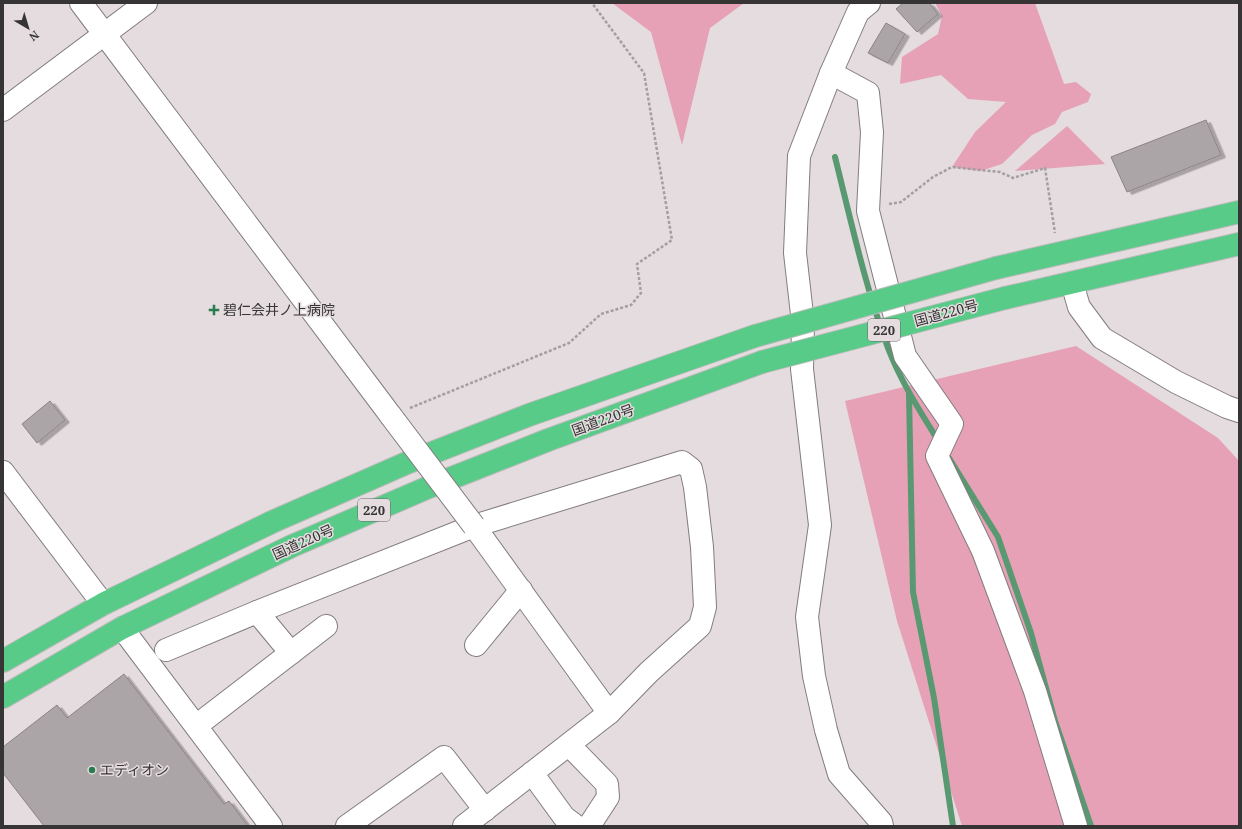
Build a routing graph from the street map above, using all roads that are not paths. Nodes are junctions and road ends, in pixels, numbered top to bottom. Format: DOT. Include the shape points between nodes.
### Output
graph roads {
  1 [pos="80,3"];
  2 [pos="146,3"];
  3 [pos="870,3"];
  4 [pos="105,33"];
  5 [pos="831,73"];
  6 [pos="3,110"];
  7 [pos="1239,212"];
  8 [pos="1239,244"];
  9 [pos="1072,283"];
  10 [pos="1239,411"];
  11 [pos="3,472"];
  12 [pos="474,526"];
  13 [pos="520,590"];
  14 [pos="103,604"];
  15 [pos="257,612"];
  16 [pos="326,626"];
  17 [pos="122,628"];
  18 [pos="476,645"];
  19 [pos="166,650"];
  20 [pos="291,654"];
  21 [pos="3,661"];
  22 [pos="3,696"];
  23 [pos="609,713"];
  24 [pos="196,726"];
  25 [pos="569,744"];
  26 [pos="532,773"];
  27 [pos="485,810"];
  28 [pos="271,826"];
  29 [pos="347,826"];
  30 [pos="464,826"];
  31 [pos="576,826"];
  32 [pos="589,826"];
  33 [pos="882,826"];
  34 [pos="1076,826"];
  1 -- 4 [label="street"];
  2 -- 4 [label="street"];
  3 -- 5 [label="street" via="858,12"];
  4 -- 6 [label="street"];
  4 -- 12 [label="street, bridge"];
  5 -- 33 [label="street" via="799,156 795,253 803,323 802,369 820,525 807,617 814,676 839,774"];
  5 -- 34 [label="street" via="868,93 872,132 868,211 905,356 952,424 937,456 983,551 1035,691"];
  7 -- 14 [label="highway, 国道220号 / 220, bridge" via="996,268 755,336 528,415 409,462 272,522"];
  8 -- 9 [label="highway, 国道220号 / 220"];
  9 -- 10 [label="street" via="1079,307 1102,338 1176,382"];
  9 -- 17 [label="highway, 国道220号 / 220, bridge" via="762,362 548,440 429,487 292,546"];
  11 -- 14 [label="street"];
  12 -- 13 [label="street"];
  12 -- 15 [label="street"];
  12 -- 23 [label="street" via="671,464 682,462 691,469 702,547 705,607 700,626"];
  13 -- 18 [label="street"];
  13 -- 23 [label="street"];
  14 -- 21 [label="highway, 国道220号 / 220"];
  15 -- 19 [label="street"];
  15 -- 20 [label="street"];
  16 -- 20 [label="street"];
  17 -- 22 [label="highway, 国道220号 / 220"];
  17 -- 24 [label="street"];
  20 -- 24 [label="street"];
  23 -- 25 [label="street"];
  24 -- 28 [label="street"];
  25 -- 26 [label="street"];
  25 -- 32 [label="street" via="607,784 608,797"];
  26 -- 27 [label="street"];
  26 -- 31 [label="street" via="564,817"];
  27 -- 29 [label="street" via="444,757"];
  27 -- 30 [label="street"];
}
